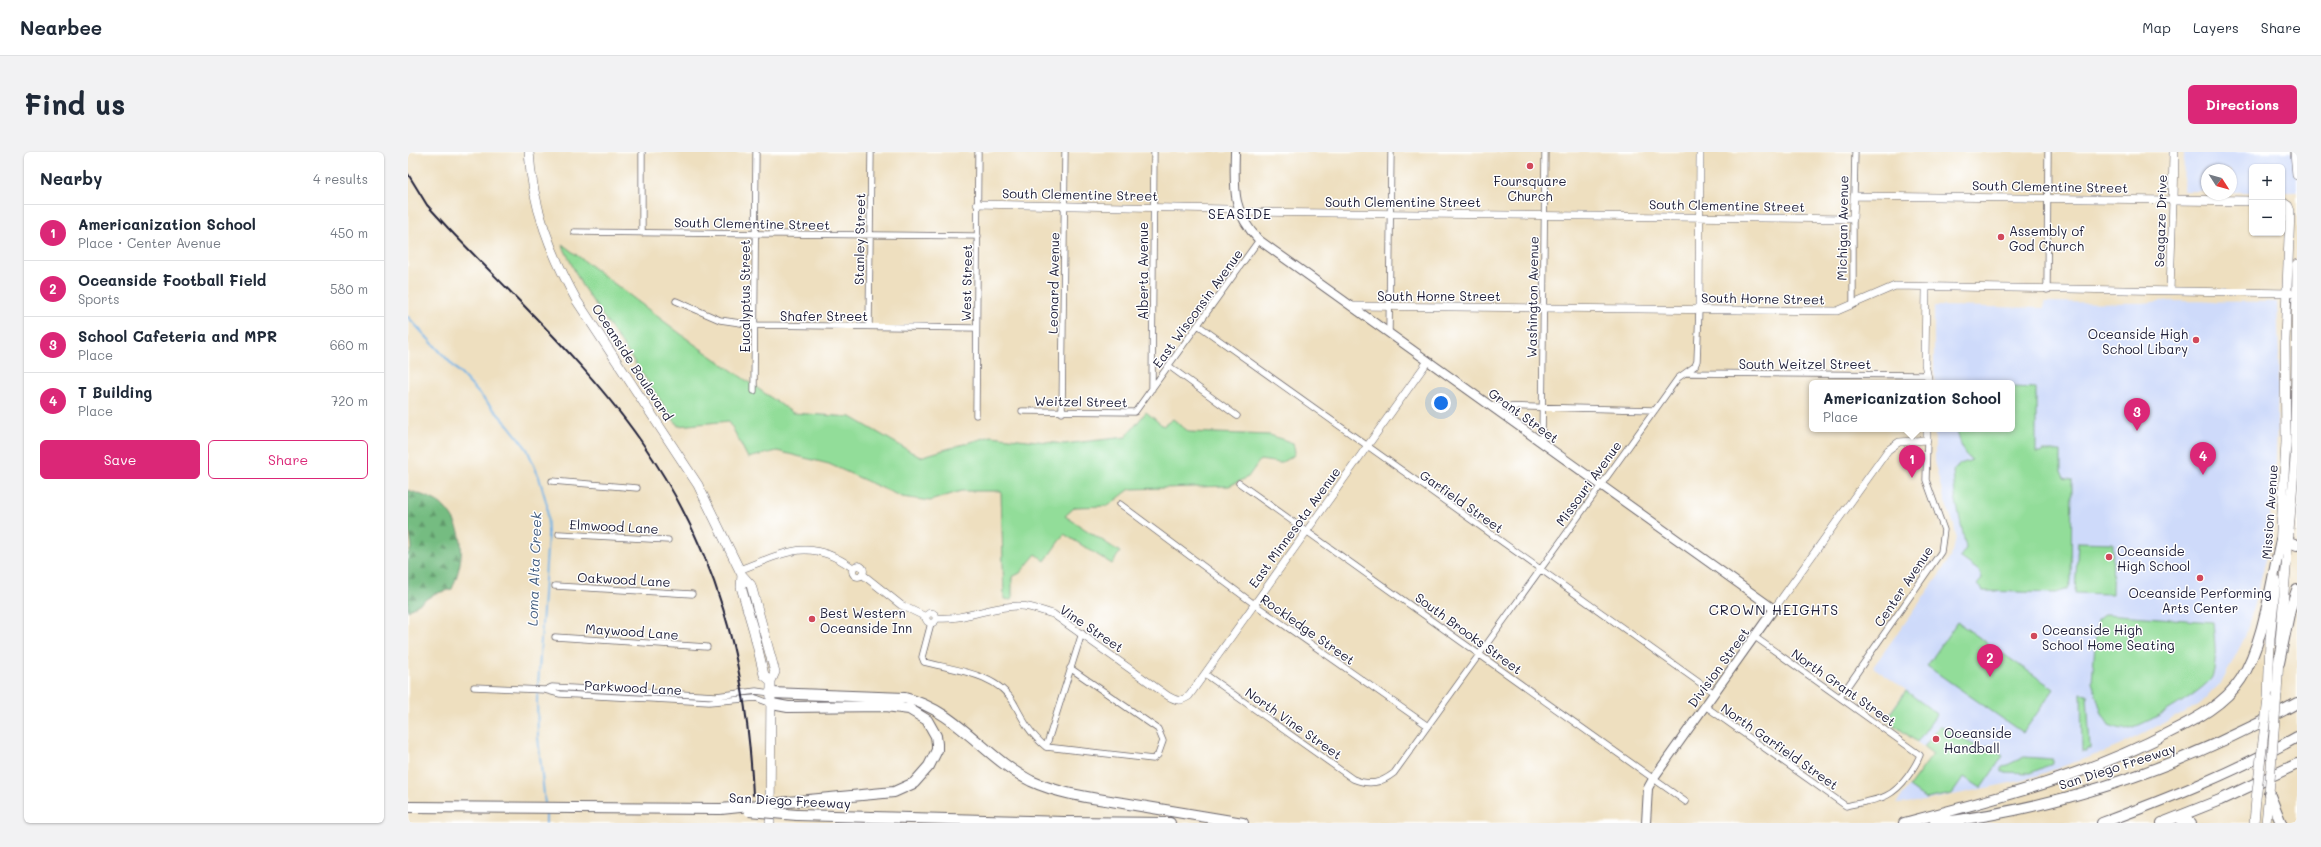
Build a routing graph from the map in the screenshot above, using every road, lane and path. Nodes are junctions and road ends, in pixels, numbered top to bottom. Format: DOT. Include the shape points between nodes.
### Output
graph roads {
  1 [pos="529,152"];
  2 [pos="642,152"];
  3 [pos="756,152"];
  4 [pos="871,152"];
  5 [pos="978,152"];
  6 [pos="1065,152"];
  7 [pos="1154,152"];
  8 [pos="1235,152"];
  9 [pos="1391,152"];
  10 [pos="1545,152"];
  11 [pos="1700,152"];
  12 [pos="1855,152"];
  13 [pos="2048,152"];
  14 [pos="2174,152"];
  15 [pos="2295,152"];
  16 [pos="2297,175"];
  17 [pos="2174,180"];
  18 [pos="1854,196"];
  19 [pos="2048,199"];
  20 [pos="2173,200"];
  21 [pos="2183,200"];
  22 [pos="2249,201"];
  23 [pos="977,204"];
  24 [pos="1064,205"];
  25 [pos="2285,205"];
  26 [pos="1153,208"];
  27 [pos="1238,212"];
  28 [pos="1390,213"];
  29 [pos="1544,214"];
  30 [pos="1700,216"];
  31 [pos="1853,219"];
  32 [pos="574,232"];
  33 [pos="642,233"];
  34 [pos="755,235"];
  35 [pos="870,236"];
  36 [pos="978,236"];
  37 [pos="1259,240"];
  38 [pos="2297,264"];
  39 [pos="1926,288"];
  40 [pos="2047,290"];
  41 [pos="2170,291"];
  42 [pos="2286,293"];
  43 [pos="2296,293"];
  44 [pos="676,301"];
  45 [pos="1853,305"];
  46 [pos="1352,306"];
  47 [pos="1389,307"];
  48 [pos="1544,308"];
  49 [pos="1699,309"];
  50 [pos="754,325"];
  51 [pos="1198,325"];
  52 [pos="870,326"];
  53 [pos="976,328"];
  54 [pos="1389,333"];
  55 [pos="1428,361"];
  56 [pos="1169,366"];
  57 [pos="1684,373"];
  58 [pos="1926,375"];
  59 [pos="2286,379"];
  60 [pos="1928,380"];
  61 [pos="1152,389"];
  62 [pos="754,391"];
  63 [pos="1492,406"];
  64 [pos="1542,408"];
  65 [pos="1655,410"];
  66 [pos="1022,411"];
  67 [pos="1062,413"];
  68 [pos="976,415"];
  69 [pos="1237,416"];
  70 [pos="2296,418"];
  71 [pos="1928,432"];
  72 [pos="1927,440"];
  73 [pos="1542,443"];
  74 [pos="1366,446"];
  75 [pos="552,481"];
  76 [pos="1239,483"];
  77 [pos="1601,485"];
  78 [pos="637,488"];
  79 [pos="1120,504"];
  80 [pos="1307,530"];
  81 [pos="559,534"];
  82 [pos="668,540"];
  83 [pos="2289,542"];
  84 [pos="1540,570"];
  85 [pos="740,573"];
  86 [pos="555,586"];
  87 [pos="2297,590"];
  88 [pos="692,594"];
  89 [pos="1254,604"];
  90 [pos="1774,609"];
  91 [pos="931,619"];
  92 [pos="1082,633"];
  93 [pos="555,637"];
  94 [pos="1755,637"];
  95 [pos="707,647"];
  96 [pos="1480,654"];
  97 [pos="2279,663"];
  98 [pos="1070,668"];
  99 [pos="1204,674"];
  100 [pos="474,687"];
  101 [pos="545,690"];
  102 [pos="771,693"];
  103 [pos="1714,693"];
  104 [pos="1840,697"];
  105 [pos="2297,699"];
  106 [pos="1176,701"];
  107 [pos="2297,703"];
  108 [pos="772,704"];
  109 [pos="1705,706"];
  110 [pos="2278,714"];
  111 [pos="1428,726"];
  112 [pos="2297,737"];
  113 [pos="1046,747"];
  114 [pos="2297,764"];
  115 [pos="1653,778"];
  116 [pos="1373,784"];
  117 [pos="1898,790"];
  118 [pos="2269,792"];
  119 [pos="1686,802"];
  120 [pos="408,807"];
  121 [pos="722,809"];
  122 [pos="770,823"];
  123 [pos="1170,823"];
  124 [pos="1243,823"];
  125 [pos="1646,823"];
  126 [pos="1904,823"];
  127 [pos="1935,823"];
  128 [pos="2102,823"];
  129 [pos="2162,823"];
  130 [pos="2182,823"];
  131 [pos="2191,823"];
  132 [pos="2254,823"];
  133 [pos="2266,823"];
  134 [pos="2281,823"];
  1 -- 85 [label="main road, Oceanside Boulevard" via="538,212 560,271 698,485"];
  2 -- 33 [label="street"];
  3 -- 34 [label="street, Eucalyptus Street"];
  4 -- 35 [label="street, Stanley Street"];
  5 -- 23 [label="street, West Street"];
  6 -- 24 [label="street, Leonard Avenue"];
  7 -- 26 [label="street, Alberta Avenue"];
  8 -- 27 [label="main road, Grant Street" via="1234,194"];
  9 -- 28 [label="street"];
  10 -- 29 [label="street, Washington Avenue"];
  11 -- 30 [label="street, Missouri Avenue"];
  12 -- 18 [label="street, Michigan Avenue"];
  13 -- 19 [label="street"];
  14 -- 17 [label="main road, Seagaze Drive"];
  15 -- 16 [label="main road"];
  17 -- 20 [label="main road, Seagaze Drive"];
  17 -- 21 [label="main road" via="2176,190"];
  18 -- 19 [label="street, South Clementine Street"];
  18 -- 31 [label="street, Michigan Avenue"];
  19 -- 20 [label="street, South Clementine Street"];
  19 -- 40 [label="street"];
  20 -- 21 [label="main road"];
  20 -- 41 [label="street, Seagaze Drive"];
  21 -- 22 [label="main road"];
  23 -- 24 [label="street, South Clementine Street"];
  23 -- 36 [label="street, West Street"];
  24 -- 26 [label="street, South Clementine Street"];
  24 -- 67 [label="street, Leonard Avenue"];
  25 -- 42 [label="main road, Mission Avenue" via="2290,211"];
  26 -- 27 [label="street, South Clementine Street" via="1228,209"];
  26 -- 61 [label="street, Alberta Avenue"];
  27 -- 28 [label="street, South Clementine Street"];
  27 -- 37 [label="main road, Grant Street" via="1248,229"];
  28 -- 29 [label="street, South Clementine Street"];
  28 -- 47 [label="street"];
  29 -- 30 [label="street, South Clementine Street"];
  29 -- 48 [label="street, Washington Avenue"];
  30 -- 31 [label="street, South Clementine Street"];
  30 -- 49 [label="street, Missouri Avenue"];
  31 -- 45 [label="street, Michigan Avenue"];
  32 -- 33 [label="street, South Clementine Street"];
  33 -- 34 [label="street, South Clementine Street"];
  34 -- 35 [label="street, South Clementine Street"];
  34 -- 50 [label="street, Eucalyptus Street"];
  35 -- 36 [label="street, South Clementine Street"];
  35 -- 52 [label="street, Stanley Street"];
  36 -- 53 [label="street, West Street"];
  37 -- 46 [label="main road, Grant Street"];
  37 -- 51 [label="street, East Wisconsin Avenue"];
  38 -- 43 [label="main road, Mission Avenue"];
  39 -- 40 [label="street, South Horne Street"];
  39 -- 45 [label="street, South Horne Street" via="1895,286"];
  39 -- 58 [label="street"];
  40 -- 41 [label="street, South Horne Street"];
  41 -- 42 [label="street, South Horne Street"];
  42 -- 43 [label="street, South Horne Street"];
  42 -- 59 [label="main road, Mission Avenue"];
  43 -- 70 [label="main road, Mission Avenue"];
  44 -- 50 [label="street, Shafer Street" via="720,320"];
  45 -- 49 [label="street, South Horne Street" via="1837,311"];
  46 -- 47 [label="street, South Horne Street"];
  46 -- 54 [label="main road, Grant Street"];
  47 -- 48 [label="street, South Horne Street"];
  47 -- 54 [label="street"];
  48 -- 49 [label="street, South Horne Street"];
  48 -- 64 [label="street, Washington Avenue"];
  49 -- 57 [label="street, Missouri Avenue" via="1697,361"];
  50 -- 52 [label="street, Shafer Street"];
  50 -- 62 [label="street, Eucalyptus Street"];
  51 -- 56 [label="street, East Wisconsin Avenue"];
  51 -- 74 [label="street, Garfield Street"];
  52 -- 53 [label="street, Shafer Street"];
  53 -- 68 [label="street, West Street"];
  54 -- 55 [label="main road, Grant Street"];
  55 -- 63 [label="main road, Grant Street"];
  55 -- 74 [label="street, East Minnesota Avenue"];
  56 -- 61 [label="street, East Wisconsin Avenue"];
  56 -- 69 [label="street"];
  57 -- 58 [label="street, South Weitzel Street"];
  57 -- 65 [label="street, Missouri Avenue"];
  58 -- 60 [label="street"];
  59 -- 70 [label="main road" via="2290,390 2291,416"];
  59 -- 83 [label="main road, Mission Avenue"];
  61 -- 67 [label="street, Weitzel Street" via="1135,412"];
  63 -- 64 [label="street"];
  63 -- 73 [label="main road, Grant Street"];
  64 -- 65 [label="street"];
  64 -- 73 [label="street, Washington Avenue"];
  65 -- 77 [label="street, Missouri Avenue"];
  66 -- 67 [label="street, Weitzel Street"];
  70 -- 83 [label="main road, Mission Avenue"];
  71 -- 72 [label="street, Center Avenue"];
  72 -- 90 [label="street, Division Street" via="1899,442 1888,450"];
  72 -- 104 [label="street, Center Avenue" via="1926,480 1944,530 1941,552"];
  73 -- 77 [label="main road, Grant Street"];
  74 -- 80 [label="street, East Minnesota Avenue"];
  74 -- 84 [label="street, Garfield Street"];
  75 -- 78 [label="street"];
  76 -- 80 [label="street, South Brooks Street"];
  77 -- 84 [label="street, Missouri Avenue"];
  77 -- 90 [label="main road, Grant Street"];
  79 -- 89 [label="street, Rockledge Street"];
  80 -- 89 [label="street, East Minnesota Avenue"];
  80 -- 96 [label="street, South Brooks Street"];
  81 -- 82 [label="street, Elmwood Lane"];
  83 -- 97 [label="main road, Mission Avenue"];
  83 -- 126 [label="highway" via="2250,664 2240,680 2217,705 2159,738 2088,769 2017,793"];
  83 -- 132 [label="main road, Mission Avenue, bridge" via="2270,639 2268,699"];
  84 -- 96 [label="street, Missouri Avenue"];
  84 -- 103 [label="street, Garfield Street"];
  85 -- 91 [label="street, Vine Street" via="791,551 810,549 827,552 853,568 855,576 862,574 901,605"];
  85 -- 102 [label="main road, Oceanside Boulevard" via="741,587 764,675 771,681"];
  86 -- 88 [label="street, Oakwood Lane"];
  87 -- 97 [label="highway" via="2290,609"];
  89 -- 99 [label="street, East Minnesota Avenue"];
  89 -- 111 [label="street, Rockledge Street"];
  90 -- 94 [label="main road, Division Street"];
  91 -- 92 [label="street, Vine Street" via="957,619 1019,606 1053,614"];
  91 -- 113 [label="street" via="922,657 924,662 987,679 1010,698 1032,736"];
  92 -- 98 [label="street"];
  92 -- 106 [label="street, Vine Street"];
  93 -- 95 [label="street, Maywood Lane"];
  94 -- 103 [label="main road, Division Street"];
  94 -- 104 [label="street, North Grant Street"];
  96 -- 111 [label="street, Missouri Avenue"];
  96 -- 115 [label="street, South Brooks Street"];
  97 -- 118 [label="main road, Mission Avenue, bridge"];
  98 -- 113 [label="street"];
  98 -- 113 [label="street" via="1158,729 1163,741 1158,755 1153,759"];
  99 -- 106 [label="street, East Minnesota Avenue" via="1189,696"];
  99 -- 116 [label="street, North Vine Street" via="1353,779"];
  100 -- 101 [label="street, Parkwood Lane"];
  101 -- 102 [label="street, Parkwood Lane" via="552,687 716,696 756,691"];
  101 -- 108 [label="street, Parkwood Lane" via="560,694 721,702 756,698"];
  102 -- 108 [label="main road, Oceanside Boulevard"];
  102 -- 124 [label="highway" via="905,698 920,702 938,711 1013,770 1032,781 1089,797"];
  103 -- 109 [label="main road, Division Street"];
  104 -- 117 [label="street, North Grant Street" via="1920,755"];
  105 -- 110 [label="highway"];
  107 -- 110 [label="highway, San Diego Freeway"];
  108 -- 121 [label="highway, bridge" via="788,707 886,706 909,709 927,720 936,736 937,750 929,766 914,783 894,792"];
  108 -- 122 [label="main road, Oceanside Boulevard"];
  109 -- 115 [label="main road, Division Street"];
  109 -- 117 [label="street, North Garfield Street" via="1846,806 1883,798"];
  110 -- 127 [label="highway, San Diego Freeway" via="2174,762 2121,781 2061,799 1969,819"];
  111 -- 116 [label="street, Missouri Avenue" via="1394,773"];
  112 -- 128 [label="highway" via="2187,790"];
  114 -- 129 [label="highway" via="2225,798"];
  115 -- 119 [label="street, South Brooks Street"];
  115 -- 125 [label="main road, Division Street" via="1648,788"];
  118 -- 133 [label="main road, Mission Avenue"];
  118 -- 134 [label="highway"];
  120 -- 121 [label="highway, San Diego Freeway"];
  121 -- 123 [label="highway, San Diego Freeway, bridge" via="797,814"];
  130 -- 131 [label="highway"];
}
